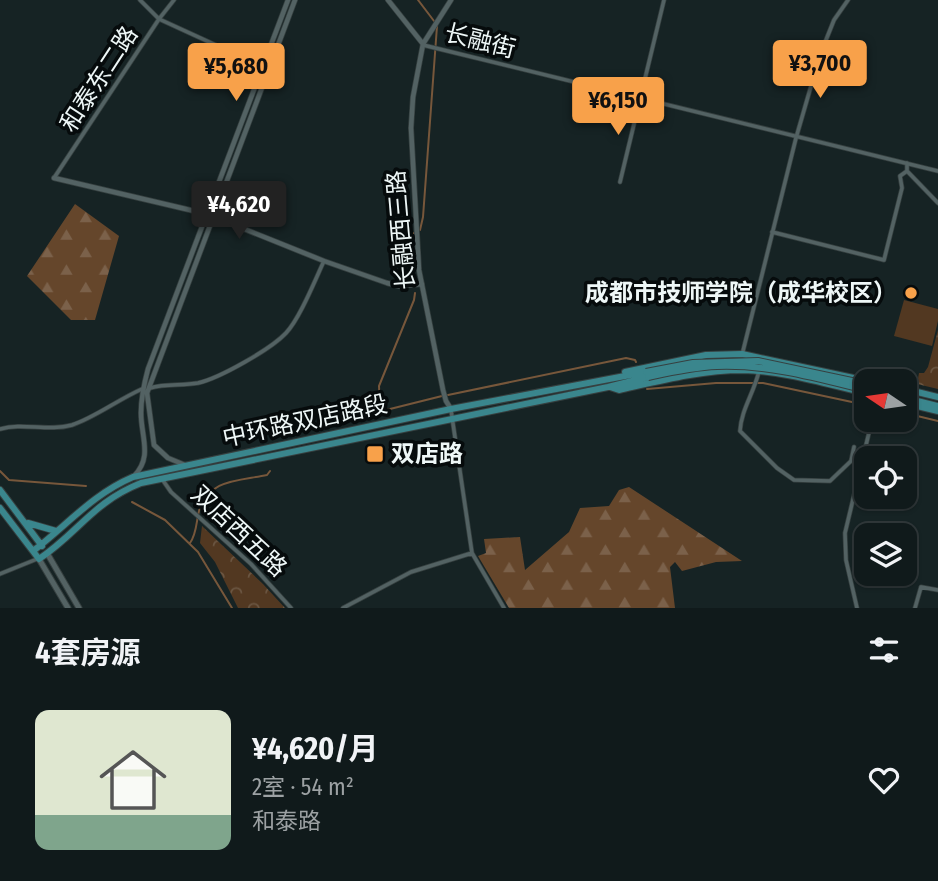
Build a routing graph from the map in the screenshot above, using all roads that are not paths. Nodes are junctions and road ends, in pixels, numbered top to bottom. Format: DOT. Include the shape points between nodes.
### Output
graph roads {
  1 [pos="140,0"];
  2 [pos="174,0"];
  3 [pos="288,0"];
  4 [pos="295,0"];
  5 [pos="388,0"];
  6 [pos="451,0"];
  7 [pos="664,0"];
  8 [pos="848,0"];
  9 [pos="159,19"];
  10 [pos="423,44"];
  11 [pos="265,68"];
  12 [pos="639,98"];
  13 [pos="796,138"];
  14 [pos="907,163"];
  15 [pos="907,171"];
  16 [pos="938,171"];
  17 [pos="54,178"];
  18 [pos="620,182"];
  19 [pos="938,203"];
  20 [pos="207,214"];
  21 [pos="214,216"];
  22 [pos="772,232"];
  23 [pos="324,261"];
  24 [pos="422,284"];
  25 [pos="742,354"];
  26 [pos="742,370"];
  27 [pos="759,371"];
  28 [pos="647,374"];
  29 [pos="607,378"];
  30 [pos="854,378"];
  31 [pos="854,381"];
  32 [pos="608,387"];
  33 [pos="854,388"];
  34 [pos="145,389"];
  35 [pos="854,389"];
  36 [pos="917,394"];
  37 [pos="938,399"];
  38 [pos="917,403"];
  39 [pos="938,408"];
  40 [pos="451,410"];
  41 [pos="454,418"];
  42 [pos="0,429"];
  43 [pos="869,432"];
  44 [pos="854,447"];
  45 [pos="190,466"];
  46 [pos="133,477"];
  47 [pos="162,479"];
  48 [pos="0,490"];
  49 [pos="0,508"];
  50 [pos="26,522"];
  51 [pos="56,531"];
  52 [pos="41,544"];
  53 [pos="33,551"];
  54 [pos="47,553"];
  55 [pos="472,553"];
  56 [pos="39,559"];
  57 [pos="0,574"];
  58 [pos="938,590"];
  59 [pos="68,608"];
  60 [pos="79,608"];
  61 [pos="291,608"];
  62 [pos="343,608"];
  63 [pos="504,608"];
  64 [pos="857,608"];
  65 [pos="915,608"];
  1 -- 9 [label="street"];
  2 -- 9 [label="street, 和泰东二路"];
  3 -- 11 [label="street"];
  4 -- 11 [label="street"];
  5 -- 10 [label="street"];
  6 -- 10 [label="street, 长融西三路"];
  7 -- 12 [label="street"];
  8 -- 13 [label="street" via="820,55"];
  9 -- 11 [label="street"];
  9 -- 17 [label="street, 和泰东二路"];
  10 -- 12 [label="street, 长融街"];
  10 -- 24 [label="street, 长融西三路" via="411,128"];
  11 -- 20 [label="street"];
  11 -- 21 [label="street"];
  12 -- 13 [label="street, 长融街"];
  12 -- 18 [label="street"];
  13 -- 14 [label="street, 长融街"];
  13 -- 22 [label="street"];
  14 -- 15 [label="street"];
  14 -- 16 [label="street, 长融街"];
  15 -- 19 [label="street"];
  15 -- 22 [label="street" via="900,176 902,188 884,260"];
  17 -- 20 [label="street"];
  20 -- 21 [label="street"];
  20 -- 34 [label="street"];
  21 -- 23 [label="street"];
  21 -- 34 [label="street"];
  22 -- 25 [label="street"];
  23 -- 24 [label="street" via="399,286"];
  23 -- 34 [label="street" via="288,331 268,347 197,383"];
  24 -- 40 [label="street, 长融西三路"];
  25 -- 26 [label="street"];
  25 -- 29 [label="main road" via="706,355"];
  25 -- 30 [label="main road"];
  26 -- 27 [label="main road"];
  26 -- 32 [label="main road" via="619,390"];
  27 -- 35 [label="main road"];
  27 -- 44 [label="street" via="740,418 740,431 778,468 794,480 830,481 851,461"];
  28 -- 29 [label="main road"];
  28 -- 31 [label="main road, bridge" via="692,363 758,361"];
  28 -- 32 [label="main road"];
  28 -- 33 [label="main road, bridge" via="753,367"];
  29 -- 40 [label="main road, 中环路双店路段"];
  32 -- 41 [label="main road, 中环路双店路段"];
  34 -- 42 [label="street" via="74,424"];
  34 -- 45 [label="street" via="154,445 178,464"];
  34 -- 46 [label="street" via="141,416 146,455"];
  36 -- 37 [label="main road"];
  38 -- 39 [label="main road"];
  40 -- 41 [label="street"];
  40 -- 45 [label="main road, 中环路双店路段"];
  41 -- 47 [label="main road, 中环路双店路段"];
  41 -- 55 [label="street"];
  43 -- 64 [label="street" via="845,533"];
  45 -- 46 [label="main road, 中环路双店路段"];
  46 -- 51 [label="main road, 中环路双店路段" via="90,501"];
  47 -- 54 [label="main road, 中环路双店路段" via="119,492"];
  47 -- 61 [label="street, 双店西五路"];
  48 -- 50 [label="main road"];
  49 -- 53 [label="main road"];
  50 -- 51 [label="main road"];
  50 -- 52 [label="main road"];
  51 -- 52 [label="main road, 中环路双店路段"];
  52 -- 53 [label="main road, 中环路双店路段"];
  52 -- 54 [label="main road"];
  53 -- 56 [label="main road"];
  54 -- 56 [label="main road, 中环路双店路段"];
  54 -- 60 [label="main road"];
  55 -- 62 [label="street" via="411,572"];
  55 -- 63 [label="street"];
  56 -- 57 [label="street"];
  56 -- 59 [label="main road"];
  58 -- 65 [label="street" via="921,587"];
}
